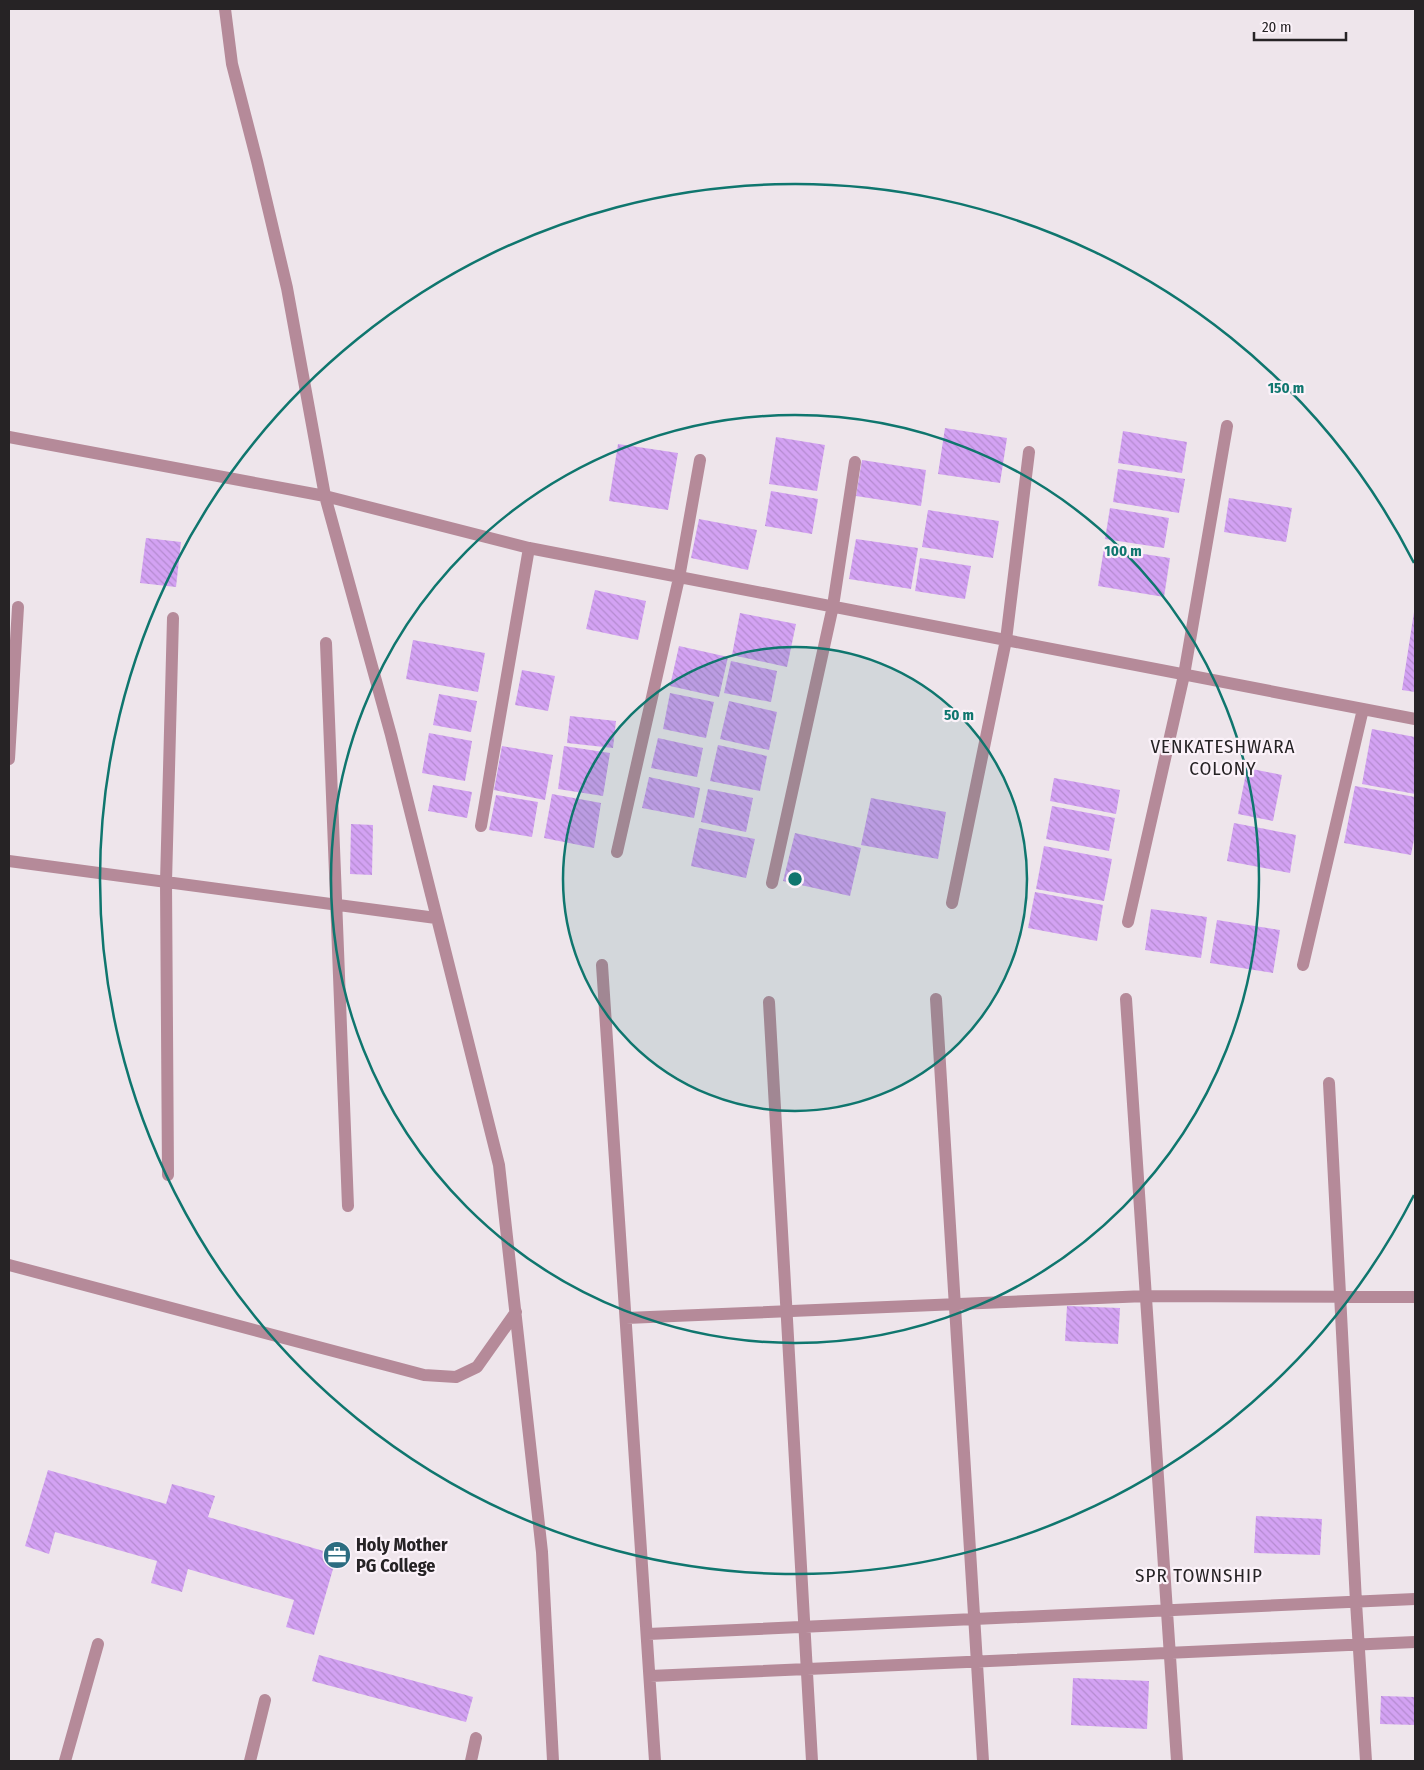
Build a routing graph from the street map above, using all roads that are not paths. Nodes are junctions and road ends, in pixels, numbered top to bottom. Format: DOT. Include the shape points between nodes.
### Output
graph roads {
  1 [pos="225,9"];
  2 [pos="1227,426"];
  3 [pos="9,438"];
  4 [pos="1029,452"];
  5 [pos="700,460"];
  6 [pos="855,462"];
  7 [pos="325,496"];
  8 [pos="529,548"];
  9 [pos="679,578"];
  10 [pos="833,606"];
  11 [pos="18,607"];
  12 [pos="173,618"];
  13 [pos="1006,640"];
  14 [pos="326,643"];
  15 [pos="1184,675"];
  16 [pos="1363,709"];
  17 [pos="1415,719"];
  18 [pos="9,759"];
  19 [pos="481,826"];
  20 [pos="617,852"];
  21 [pos="9,861"];
  22 [pos="166,882"];
  23 [pos="772,884"];
  24 [pos="952,903"];
  25 [pos="336,904"];
  26 [pos="436,918"];
  27 [pos="1128,922"];
  28 [pos="1303,964"];
  29 [pos="602,965"];
  30 [pos="936,999"];
  31 [pos="1126,999"];
  32 [pos="769,1002"];
  33 [pos="1330,1083"];
  34 [pos="168,1175"];
  35 [pos="348,1206"];
  36 [pos="9,1266"];
  37 [pos="1146,1296"];
  38 [pos="1340,1296"];
  39 [pos="1415,1297"];
  40 [pos="955,1304"];
  41 [pos="516,1312"];
  42 [pos="786,1312"];
  43 [pos="626,1318"];
  44 [pos="1415,1599"];
  45 [pos="1356,1602"];
  46 [pos="1167,1610"];
  47 [pos="975,1619"];
  48 [pos="804,1626"];
  49 [pos="648,1634"];
  50 [pos="1415,1642"];
  51 [pos="98,1644"];
  52 [pos="1358,1644"];
  53 [pos="1170,1653"];
  54 [pos="978,1661"];
  55 [pos="806,1669"];
  56 [pos="650,1676"];
  57 [pos="265,1700"];
  58 [pos="476,1738"];
  59 [pos="65,1761"];
  60 [pos="250,1761"];
  61 [pos="470,1761"];
  62 [pos="553,1761"];
  63 [pos="655,1761"];
  64 [pos="812,1761"];
  65 [pos="983,1761"];
  66 [pos="1177,1761"];
  67 [pos="1366,1761"];
  1 -- 7 [label="street" via="232,64 288,288"];
  2 -- 15 [label="street"];
  3 -- 7 [label="street"];
  4 -- 13 [label="street"];
  5 -- 9 [label="street"];
  6 -- 10 [label="street"];
  7 -- 8 [label="street"];
  7 -- 26 [label="street"];
  8 -- 9 [label="street"];
  8 -- 19 [label="street"];
  9 -- 10 [label="street"];
  9 -- 20 [label="street"];
  10 -- 13 [label="street"];
  10 -- 23 [label="street"];
  11 -- 18 [label="street"];
  12 -- 22 [label="street"];
  13 -- 15 [label="street"];
  13 -- 24 [label="street"];
  14 -- 25 [label="street"];
  15 -- 16 [label="street"];
  15 -- 27 [label="street"];
  16 -- 17 [label="street"];
  16 -- 28 [label="street"];
  21 -- 22 [label="street"];
  22 -- 25 [label="street"];
  22 -- 34 [label="street"];
  25 -- 26 [label="street"];
  25 -- 35 [label="street"];
  26 -- 41 [label="street" via="499,1165"];
  29 -- 43 [label="street"];
  30 -- 40 [label="street"];
  31 -- 37 [label="street"];
  32 -- 42 [label="street"];
  33 -- 38 [label="street"];
  36 -- 41 [label="street" via="424,1375 456,1377 477,1367"];
  37 -- 38 [label="street"];
  37 -- 40 [label="street"];
  37 -- 46 [label="street"];
  38 -- 39 [label="street"];
  38 -- 45 [label="street"];
  40 -- 42 [label="street"];
  40 -- 47 [label="street"];
  41 -- 62 [label="street" via="542,1552"];
  42 -- 43 [label="street"];
  42 -- 48 [label="street"];
  43 -- 49 [label="street"];
  44 -- 45 [label="street"];
  45 -- 46 [label="street"];
  45 -- 52 [label="street"];
  46 -- 47 [label="street"];
  46 -- 53 [label="street"];
  47 -- 48 [label="street"];
  47 -- 54 [label="street"];
  48 -- 49 [label="street"];
  48 -- 55 [label="street"];
  49 -- 56 [label="street"];
  50 -- 52 [label="street"];
  51 -- 59 [label="street"];
  52 -- 53 [label="street"];
  52 -- 67 [label="street"];
  53 -- 54 [label="street"];
  53 -- 66 [label="street"];
  54 -- 55 [label="street"];
  54 -- 65 [label="street"];
  55 -- 56 [label="street"];
  55 -- 64 [label="street"];
  56 -- 63 [label="street"];
  57 -- 60 [label="street"];
  58 -- 61 [label="street"];
}
